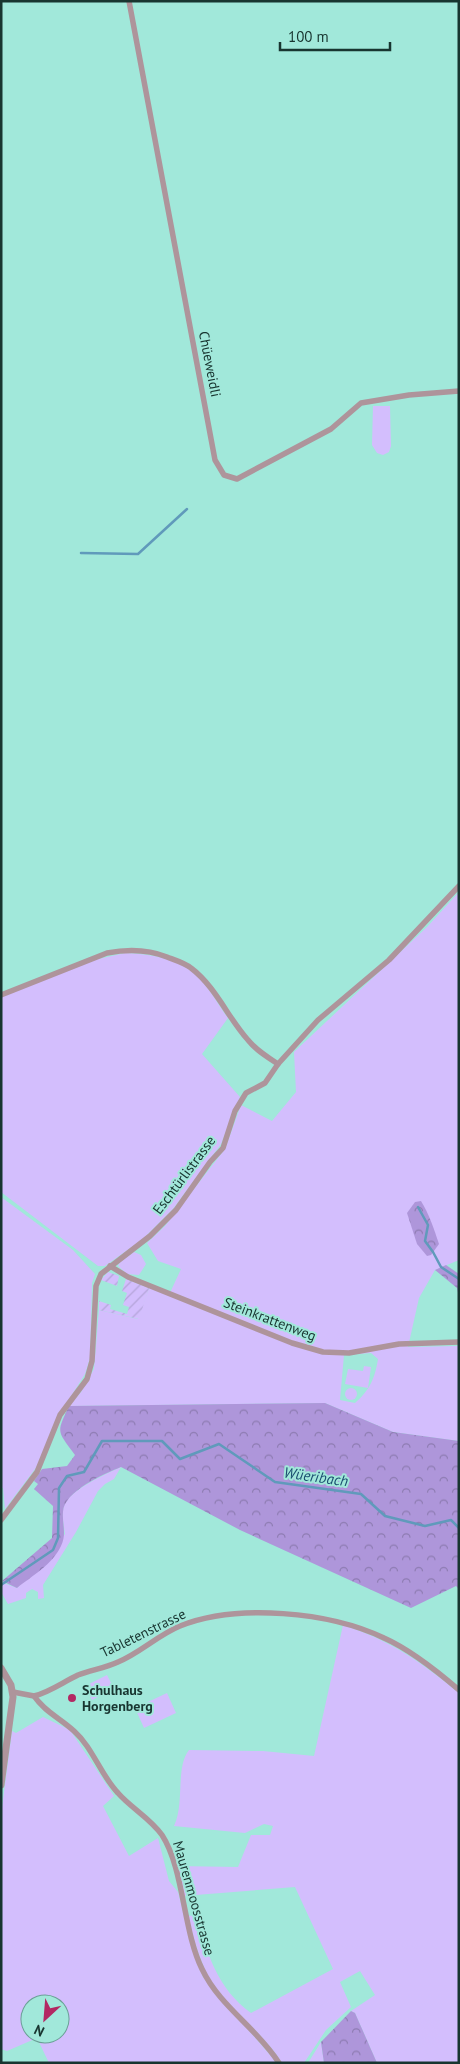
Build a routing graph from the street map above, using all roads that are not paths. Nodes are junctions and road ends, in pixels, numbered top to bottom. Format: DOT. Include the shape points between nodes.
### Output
graph roads {
  1 [pos="129,1"];
  2 [pos="459,391"];
  3 [pos="459,886"];
  4 [pos="1,995"];
  5 [pos="278,1064"];
  6 [pos="110,1266"];
  7 [pos="459,1342"];
  8 [pos="1,1520"];
  9 [pos="1,1668"];
  10 [pos="459,1690"];
  11 [pos="13,1692"];
  12 [pos="34,1696"];
  13 [pos="1,1786"];
  14 [pos="279,2063"];
  1 -- 2 [label="street, Chüeweidli" via="215,460 224,475 237,479 268,464 331,430 361,403"];
  3 -- 5 [label="street, Eschtürlistrasse" via="389,960 318,1020"];
  4 -- 5 [label="street" via="107,953 123,950 151,952 190,967 205,980 247,1040"];
  5 -- 6 [label="street, Eschtürlistrasse" via="265,1083 246,1092 235,1111 223,1148 176,1210 150,1236"];
  6 -- 7 [label="street, Steinkrattenweg" via="292,1343 323,1352 349,1353 399,1344"];
  6 -- 8 [label="street, Eschtürlistrasse" via="101,1274 96,1286 92,1361 87,1379 64,1408 37,1472"];
  9 -- 11 [label="street"];
  10 -- 12 [label="street, Tabletenstrasse" via="410,1652 356,1626 298,1616 232,1615 181,1626 118,1662"];
  11 -- 12 [label="street"];
  11 -- 13 [label="street"];
  12 -- 14 [label="street, Maurenmoosstrasse" via="43,1709 74,1731 118,1793 162,1836 172,1859 194,1950 202,1969 226,2004 259,2036"];
}
